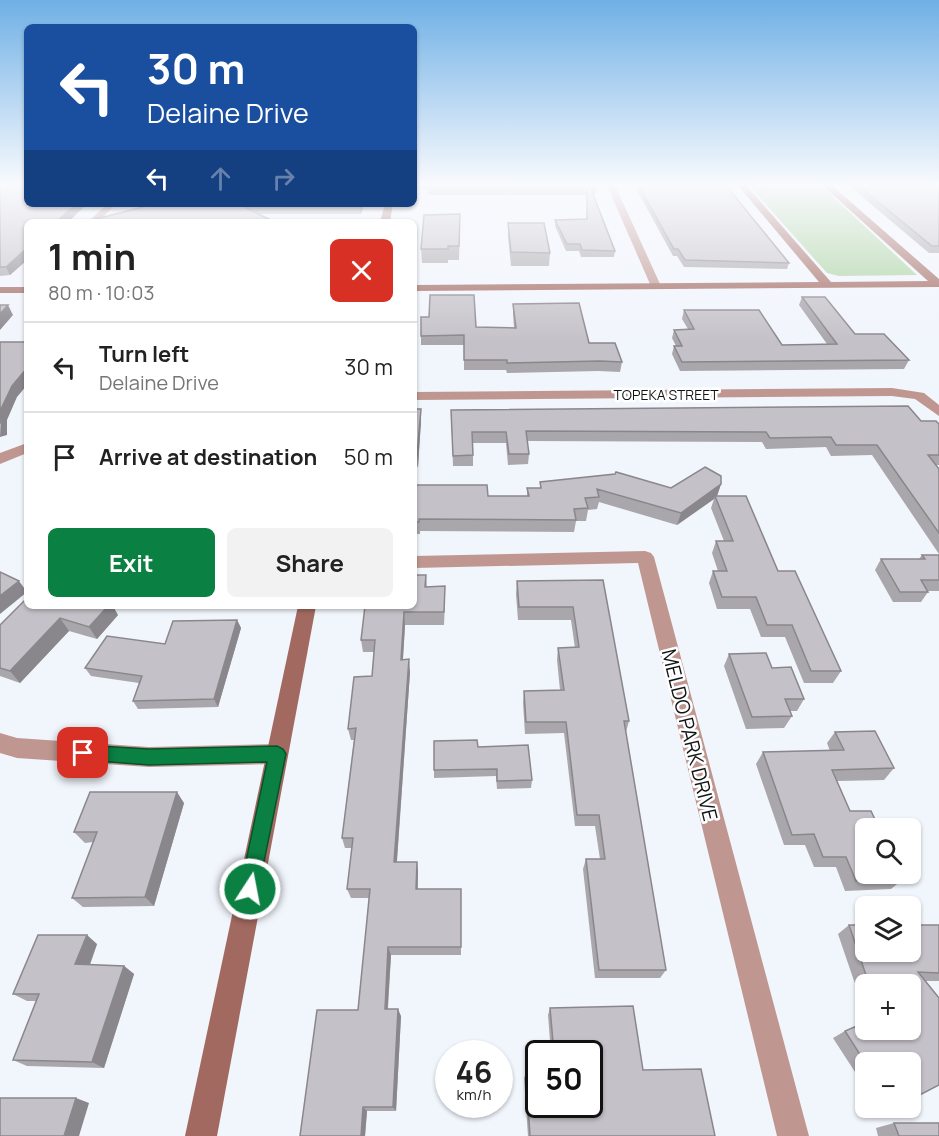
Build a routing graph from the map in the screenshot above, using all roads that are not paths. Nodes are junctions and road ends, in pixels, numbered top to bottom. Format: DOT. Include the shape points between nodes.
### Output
graph roads {
  1 [pos="634,236"];
  2 [pos="786,236"];
  3 [pos="884,236"];
  4 [pos="655,284"];
  5 [pos="939,284"];
  6 [pos="828,285"];
  7 [pos="24,288"];
  8 [pos="417,288"];
  9 [pos="0,290"];
  10 [pos="417,396"];
  11 [pos="939,412"];
  12 [pos="24,448"];
  13 [pos="0,459"];
  14 [pos="417,562"];
  15 [pos="306,609"];
  16 [pos="0,743"];
  17 [pos="277,754"];
  18 [pos="201,1136"];
  19 [pos="793,1136"];
  1 -- 4 [label="street"];
  2 -- 6 [label="main road"];
  3 -- 5 [label="main road"];
  4 -- 6 [label="main road"];
  4 -- 8 [label="main road"];
  5 -- 6 [label="main road"];
  7 -- 9 [label="main road"];
  10 -- 11 [label="street, TOPEKA STREET" via="892,392 919,396"];
  12 -- 13 [label="street"];
  14 -- 19 [label="street, MELDO PARK DRIVE" via="645,557"];
  15 -- 17 [label="main road"];
  16 -- 17 [label="street" via="17,748 149,757"];
  17 -- 18 [label="main road"];
}
